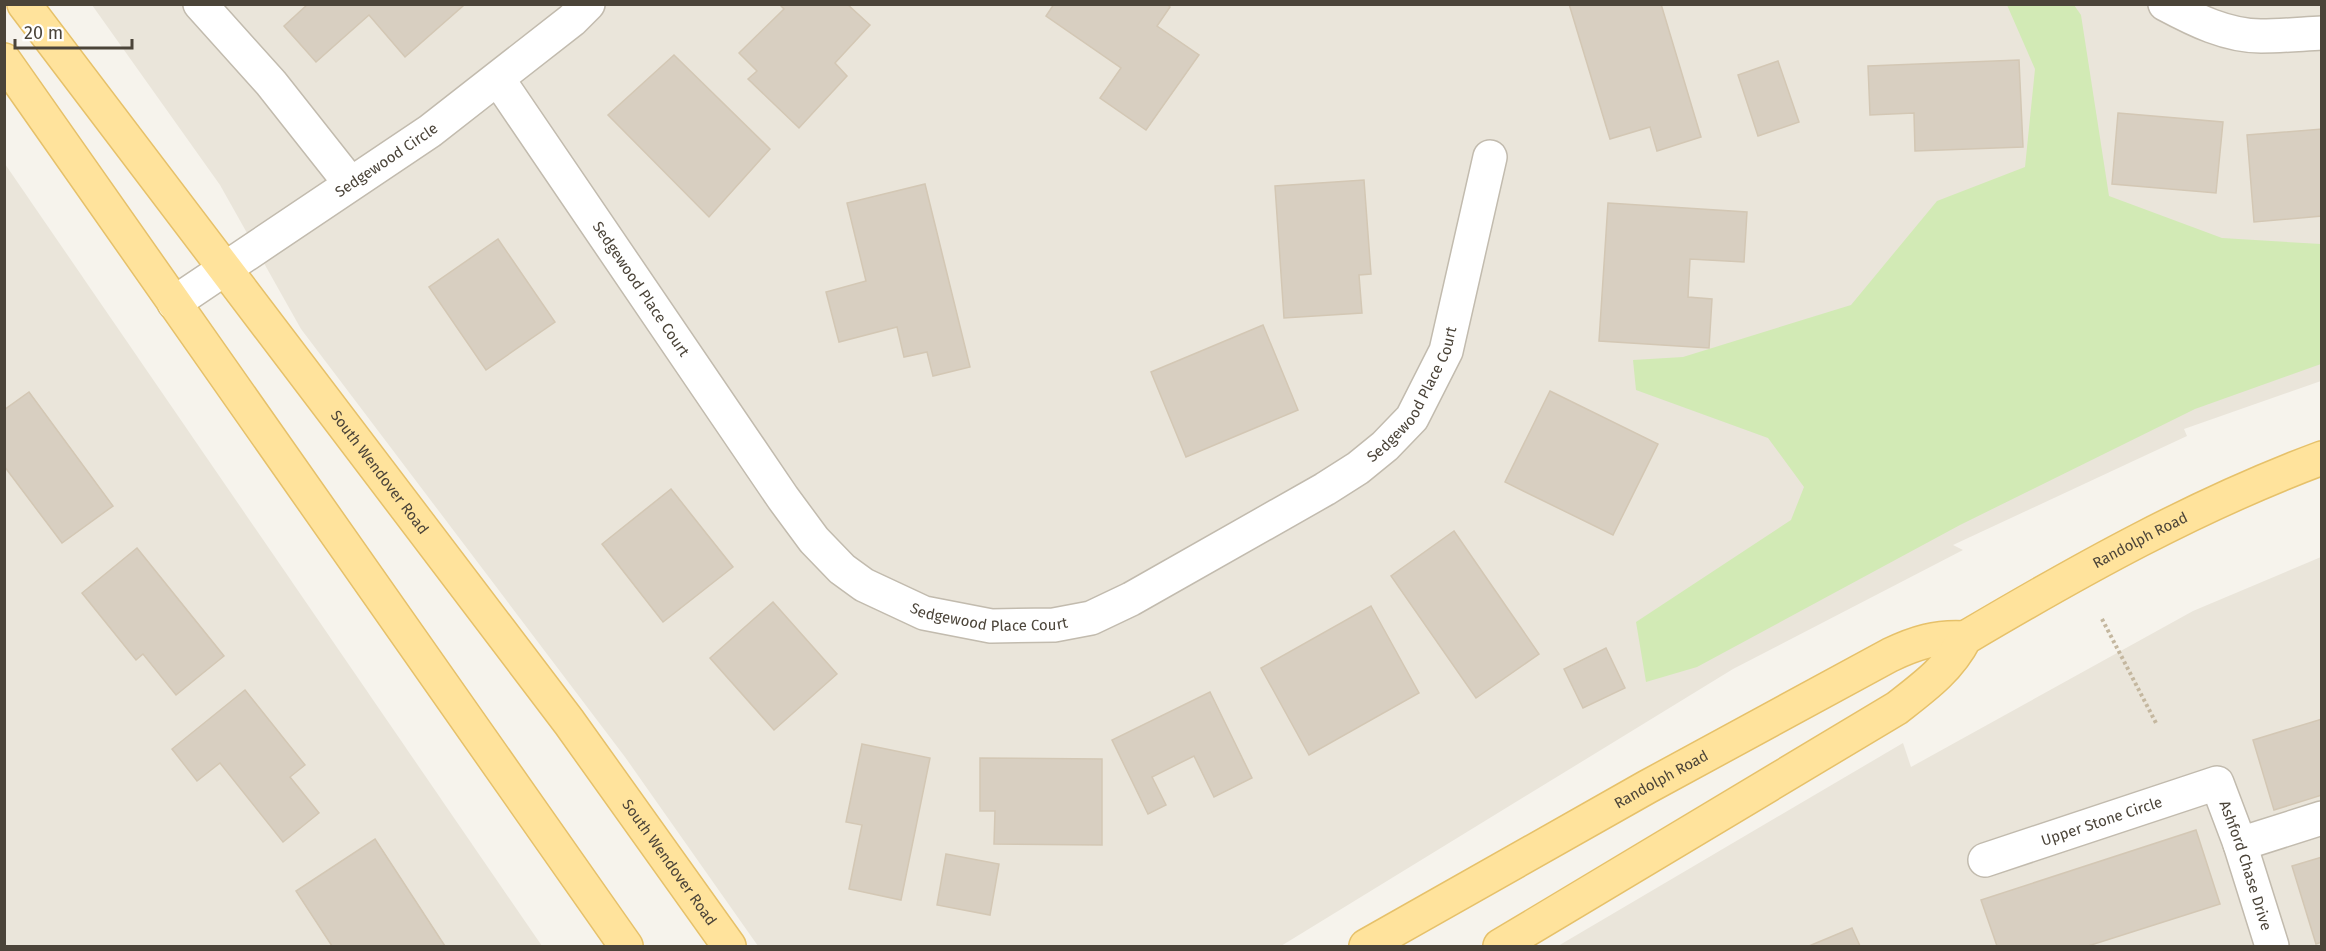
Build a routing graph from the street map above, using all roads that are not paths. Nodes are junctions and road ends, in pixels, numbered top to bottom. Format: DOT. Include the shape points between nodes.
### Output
graph roads {
  1 [pos="24,4"];
  2 [pos="200,4"];
  3 [pos="588,4"];
  4 [pos="2165,4"];
  5 [pos="2322,33"];
  6 [pos="4,60"];
  7 [pos="498,79"];
  8 [pos="1490,157"];
  9 [pos="350,183"];
  10 [pos="224,267"];
  11 [pos="174,303"];
  12 [pos="2322,458"];
  13 [pos="1965,638"];
  14 [pos="2217,783"];
  15 [pos="2322,819"];
  16 [pos="2240,844"];
  17 [pos="1985,860"];
  18 [pos="626,946"];
  19 [pos="729,946"];
  20 [pos="1366,946"];
  21 [pos="1500,946"];
  22 [pos="2272,946"];
  1 -- 10 [label="main road, South Wendover Road"];
  2 -- 9 [label="street" via="271,83"];
  3 -- 7 [label="street, Sedgewood Circle"];
  4 -- 5 [label="street" via="2223,31 2259,36"];
  6 -- 11 [label="main road"];
  7 -- 8 [label="street, Sedgewood Place Court" via="814,540 864,585 924,613 991,626 1054,626 1091,618 1325,489 1385,446 1412,418 1446,351"];
  7 -- 9 [label="street, Sedgewood Circle" via="430,131"];
  9 -- 10 [label="street, Sedgewood Circle"];
  10 -- 11 [label="street, Sedgewood Circle"];
  10 -- 19 [label="main road, South Wendover Road" via="569,722"];
  11 -- 18 [label="main road"];
  12 -- 13 [label="main road, Randolph Road" via="2173,522"];
  13 -- 20 [label="main road, Randolph Road" via="1924,640 1890,655"];
  13 -- 21 [label="main road, Randolph Road" via="1941,673 1897,708"];
  14 -- 16 [label="street, Ashford Chase Drive"];
  14 -- 17 [label="street, Upper Stone Circle"];
  15 -- 16 [label="street"];
  16 -- 22 [label="street, Ashford Chase Drive"];
}
